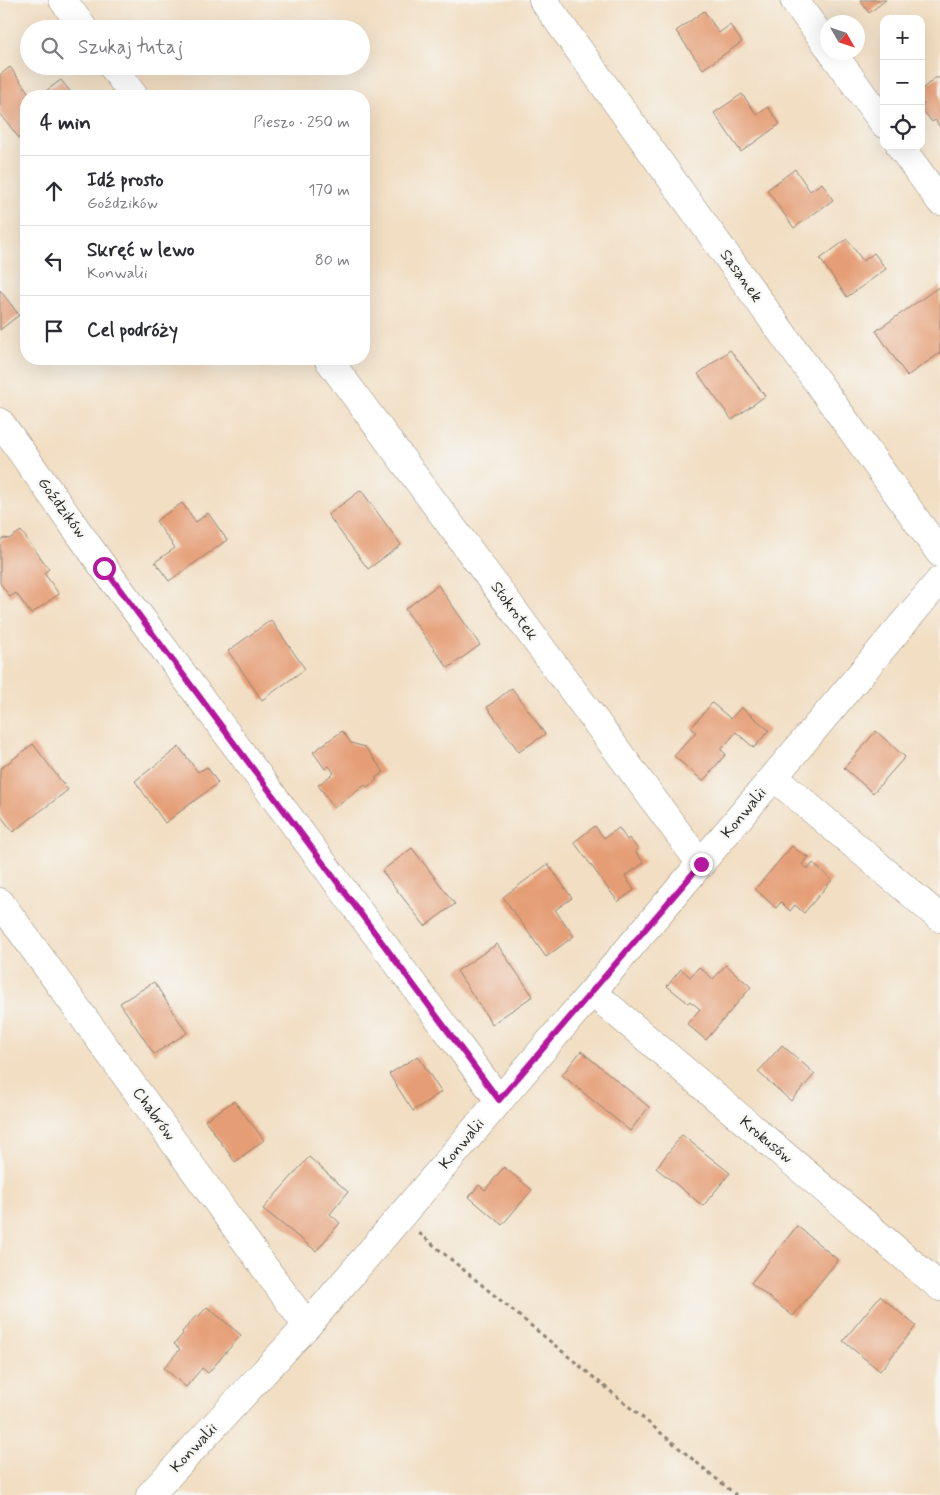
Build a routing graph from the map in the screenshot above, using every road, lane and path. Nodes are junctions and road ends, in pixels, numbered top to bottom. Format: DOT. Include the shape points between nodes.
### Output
graph roads {
  1 [pos="63,0"];
  2 [pos="543,0"];
  3 [pos="794,0"];
  4 [pos="77,20"];
  5 [pos="820,35"];
  6 [pos="838,60"];
  7 [pos="119,75"];
  8 [pos="130,90"];
  9 [pos="880,118"];
  10 [pos="903,150"];
  11 [pos="940,201"];
  12 [pos="332,365"];
  13 [pos="0,422"];
  14 [pos="940,553"];
  15 [pos="940,580"];
  16 [pos="774,777"];
  17 [pos="701,864"];
  18 [pos="0,902"];
  19 [pos="940,918"];
  20 [pos="592,992"];
  21 [pos="499,1100"];
  22 [pos="400,1217"];
  23 [pos="940,1287"];
  24 [pos="307,1326"];
  25 [pos="150,1495"];
  26 [pos="736,1495"];
  1 -- 4 [label="street"];
  2 -- 14 [label="street, Sasanek"];
  3 -- 5 [label="street"];
  6 -- 9 [label="street"];
  7 -- 8 [label="street"];
  10 -- 11 [label="street"];
  12 -- 17 [label="street, Stokrotek"];
  13 -- 21 [label="street, Goździków" via="110,576"];
  15 -- 16 [label="street, Konwalii"];
  16 -- 17 [label="street, Konwalii"];
  16 -- 19 [label="street"];
  17 -- 20 [label="street, Konwalii"];
  18 -- 24 [label="street, Chabrów"];
  20 -- 21 [label="street, Konwalii"];
  20 -- 23 [label="street, Krokusów"];
  21 -- 22 [label="street, Konwalii"];
  22 -- 24 [label="street, Konwalii"];
  22 -- 26 [label="path"];
  24 -- 25 [label="street, Konwalii"];
}
